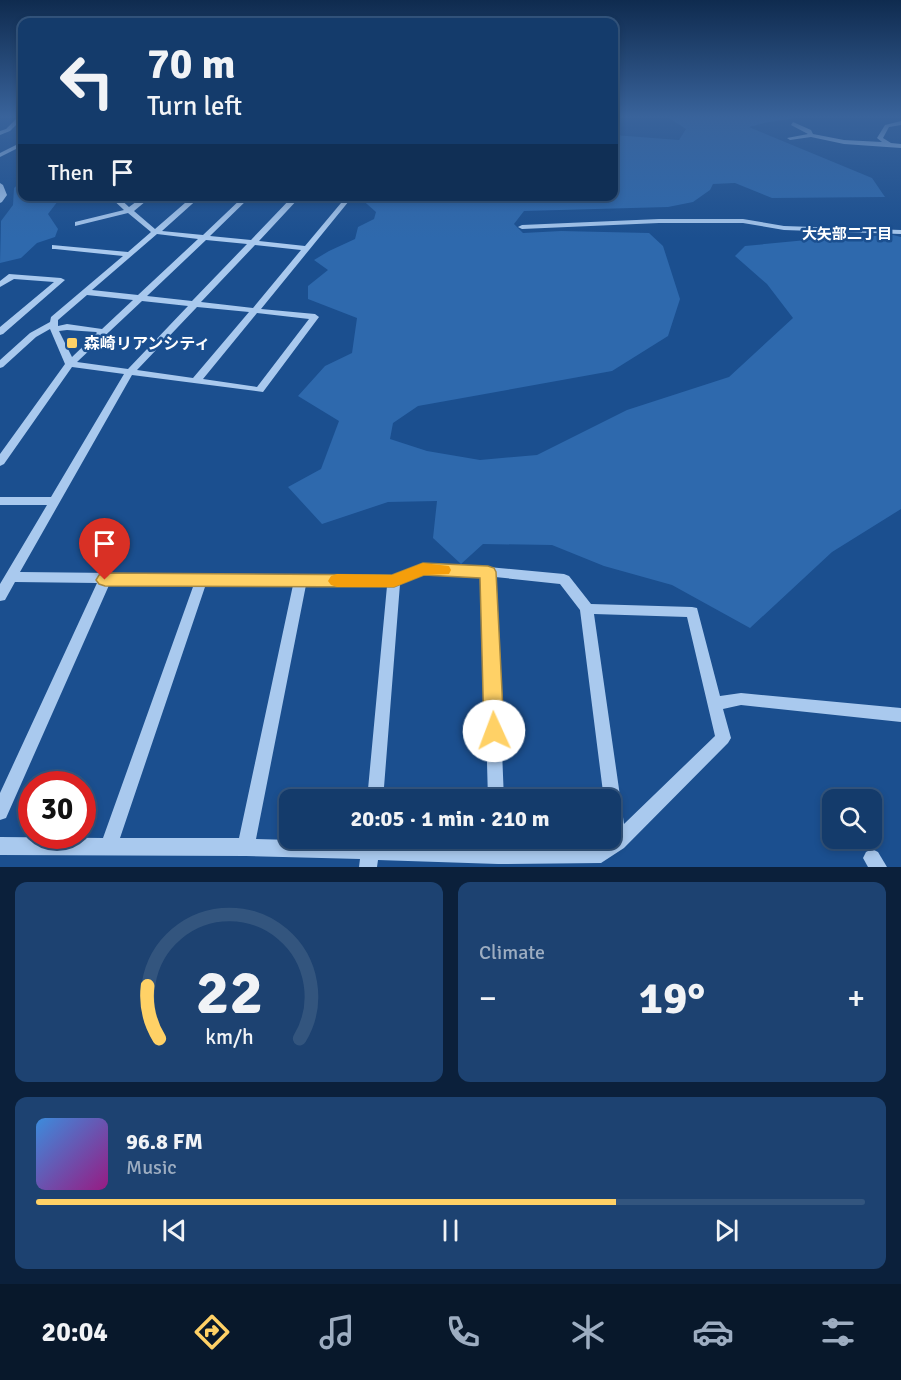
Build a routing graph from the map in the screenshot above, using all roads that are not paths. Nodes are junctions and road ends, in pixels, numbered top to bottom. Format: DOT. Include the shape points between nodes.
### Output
graph roads {
  1 [pos="0,185"];
  2 [pos="0,201"];
  3 [pos="118,201"];
  4 [pos="142,201"];
  5 [pos="192,201"];
  6 [pos="243,201"];
  7 [pos="293,201"];
  8 [pos="346,201"];
  9 [pos="130,210"];
  10 [pos="78,224"];
  11 [pos="522,227"];
  12 [pos="155,232"];
  13 [pos="901,232"];
  14 [pos="205,237"];
  15 [pos="254,242"];
  16 [pos="55,247"];
  17 [pos="306,248"];
  18 [pos="129,254"];
  19 [pos="0,285"];
  20 [pos="84,292"];
  21 [pos="140,298"];
  22 [pos="195,304"];
  23 [pos="254,310"];
  24 [pos="53,327"];
  25 [pos="0,332"];
  26 [pos="102,333"];
  27 [pos="70,364"];
  28 [pos="0,365"];
  29 [pos="129,373"];
  30 [pos="196,381"];
  31 [pos="0,462"];
  32 [pos="0,501"];
  33 [pos="54,501"];
  34 [pos="488,572"];
  35 [pos="12,578"];
  36 [pos="105,580"];
  37 [pos="300,580"];
  38 [pos="201,581"];
  39 [pos="394,581"];
  40 [pos="0,596"];
  41 [pos="586,609"];
  42 [pos="714,704"];
  43 [pos="901,715"];
  44 [pos="376,789"];
  45 [pos="496,789"];
  46 [pos="611,789"];
  47 [pos="0,812"];
  48 [pos="621,839"];
  49 [pos="0,846"];
  50 [pos="108,847"];
  51 [pos="246,847"];
  52 [pos="447,849"];
  53 [pos="527,849"];
  54 [pos="608,849"];
  55 [pos="370,852"];
  1 -- 2 [label="street" via="4,195"];
  3 -- 9 [label="street"];
  4 -- 9 [label="street"];
  5 -- 12 [label="street"];
  6 -- 14 [label="street"];
  7 -- 15 [label="street"];
  8 -- 17 [label="street"];
  9 -- 10 [label="street"];
  9 -- 12 [label="street"];
  11 -- 13 [label="street" via="743,221 784,228"];
  12 -- 14 [label="street"];
  12 -- 18 [label="street"];
  14 -- 15 [label="street"];
  14 -- 21 [label="street"];
  15 -- 17 [label="street"];
  15 -- 22 [label="street"];
  16 -- 18 [label="street"];
  17 -- 23 [label="street"];
  18 -- 20 [label="street"];
  19 -- 25 [label="street" via="12,276 61,280"];
  20 -- 21 [label="street"];
  20 -- 24 [label="street" via="54,319"];
  21 -- 22 [label="street"];
  21 -- 26 [label="street"];
  22 -- 23 [label="street"];
  22 -- 29 [label="street"];
  23 -- 30 [label="street"];
  23 -- 30 [label="street" via="315,317 260,390"];
  24 -- 26 [label="street"];
  24 -- 27 [label="street"];
  24 -- 28 [label="street" via="33,335"];
  26 -- 27 [label="street"];
  27 -- 29 [label="street"];
  27 -- 31 [label="street"];
  29 -- 30 [label="street"];
  29 -- 33 [label="street"];
  32 -- 33 [label="street"];
  33 -- 35 [label="street"];
  34 -- 39 [label="street" via="423,569"];
  34 -- 41 [label="street" via="564,579"];
  34 -- 45 [label="street"];
  35 -- 36 [label="street"];
  35 -- 40 [label="street"];
  36 -- 38 [label="street"];
  36 -- 47 [label="street"];
  37 -- 38 [label="street"];
  37 -- 39 [label="street"];
  37 -- 51 [label="street"];
  38 -- 50 [label="street"];
  39 -- 44 [label="street"];
  41 -- 42 [label="street" via="692,612"];
  41 -- 46 [label="street"];
  42 -- 43 [label="street" via="741,699"];
  42 -- 48 [label="street" via="723,738"];
  49 -- 50 [label="street"];
  50 -- 51 [label="street"];
  51 -- 55 [label="street"];
  52 -- 55 [label="street"];
  53 -- 54 [label="street" via="601,854"];
}
